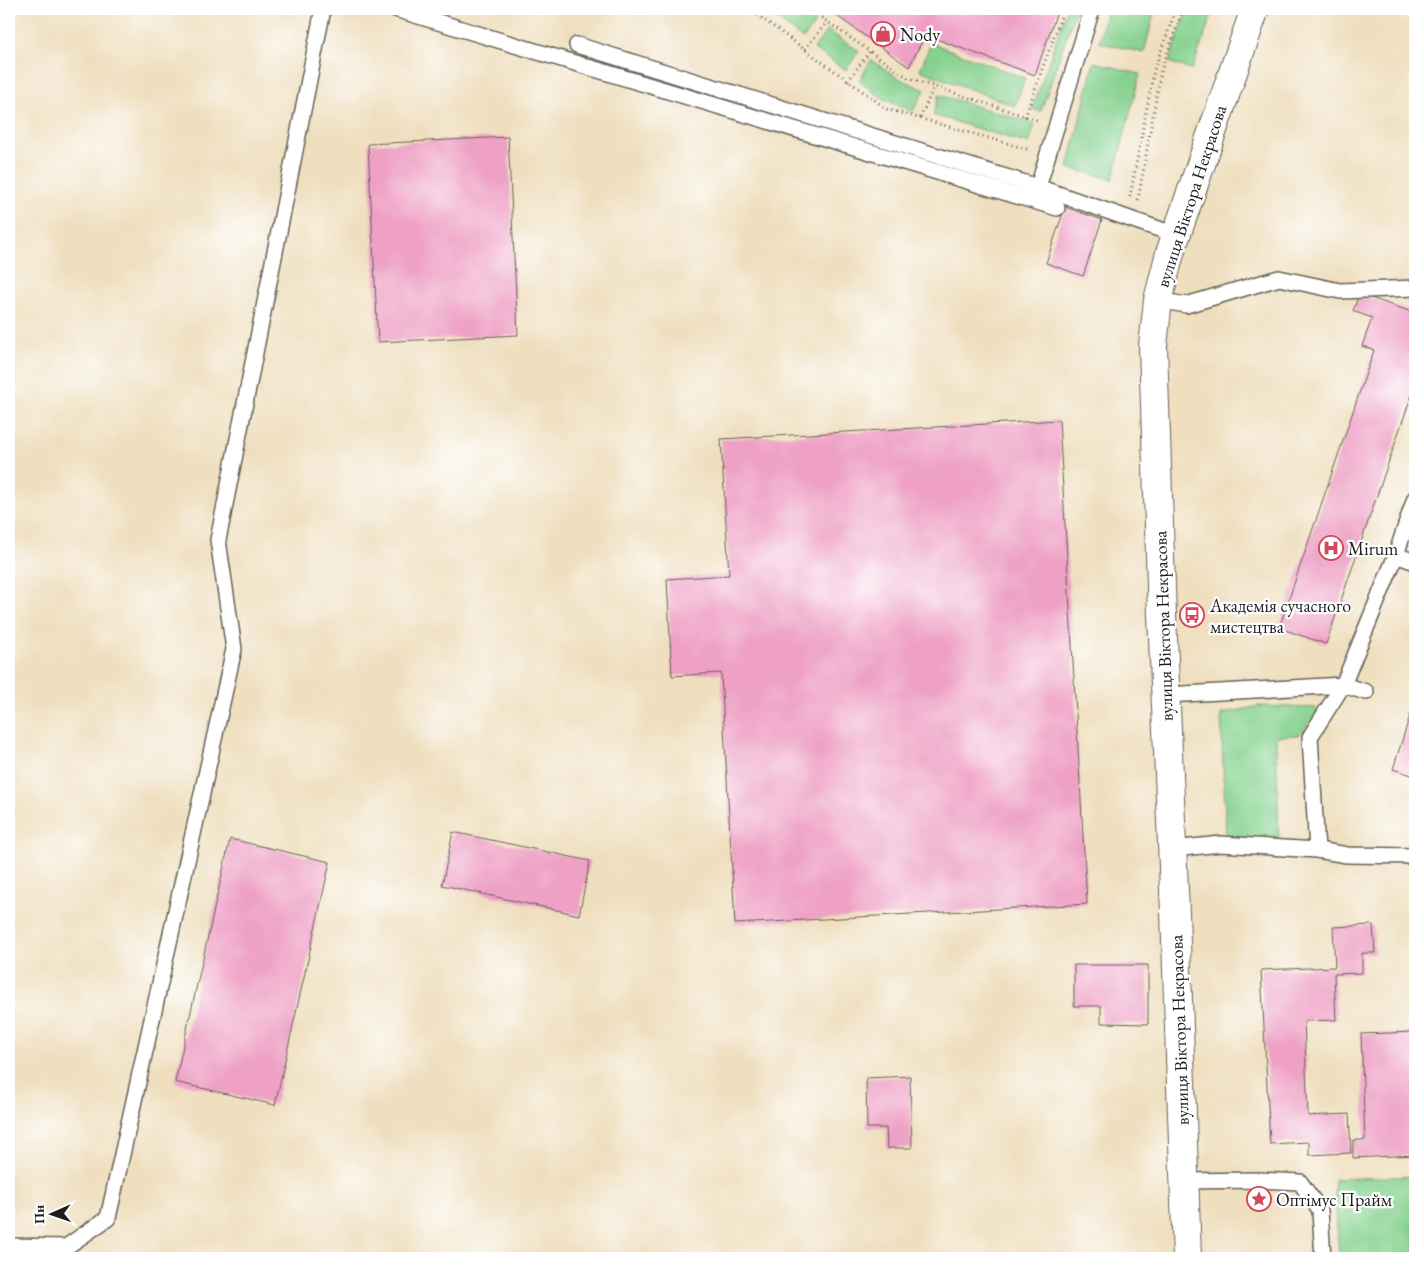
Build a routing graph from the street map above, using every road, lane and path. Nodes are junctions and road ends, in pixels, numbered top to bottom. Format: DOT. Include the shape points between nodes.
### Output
graph roads {
  1 [pos="323,9"];
  2 [pos="395,9"];
  3 [pos="749,9"];
  4 [pos="808,9"];
  5 [pos="1064,9"];
  6 [pos="1092,9"];
  7 [pos="1176,9"];
  8 [pos="1183,9"];
  9 [pos="1255,9"];
  10 [pos="827,22"];
  11 [pos="577,45"];
  12 [pos="805,49"];
  13 [pos="869,52"];
  14 [pos="848,80"];
  15 [pos="934,87"];
  16 [pos="1025,117"];
  17 [pos="920,118"];
  18 [pos="1042,122"];
  19 [pos="1043,172"];
  20 [pos="1038,187"];
  21 [pos="1122,192"];
  22 [pos="1057,208"];
  23 [pos="1134,220"];
  24 [pos="1176,235"];
  25 [pos="1415,288"];
  26 [pos="1158,300"];
  27 [pos="1415,498"];
  28 [pos="1396,555"];
  29 [pos="1415,562"];
  30 [pos="1343,685"];
  31 [pos="1366,692"];
  32 [pos="1166,695"];
  33 [pos="1173,849"];
  34 [pos="1317,850"];
  35 [pos="1415,856"];
  36 [pos="1185,1181"];
  37 [pos="9,1246"];
  38 [pos="1187,1258"];
  39 [pos="1323,1258"];
  1 -- 37 [label="lane" via="218,540 234,649 108,1218 66,1247"];
  2 -- 22 [label="lane"];
  3 -- 12 [label="path"];
  4 -- 10 [label="path"];
  5 -- 16 [label="path"];
  6 -- 19 [label="lane"];
  7 -- 21 [label="path" via="1154,70 1131,194"];
  8 -- 23 [label="path" via="1161,71"];
  9 -- 24 [label="main road, вулиця Віктора Некрасова"];
  10 -- 12 [label="path"];
  10 -- 13 [label="path"];
  11 -- 20 [label="lane"];
  12 -- 14 [label="path"];
  13 -- 14 [label="path"];
  13 -- 15 [label="path" via="908,78"];
  14 -- 17 [label="path" via="887,109"];
  15 -- 16 [label="path"];
  15 -- 17 [label="path"];
  16 -- 18 [label="path"];
  17 -- 19 [label="path" via="1033,151 1028,169"];
  19 -- 20 [label="lane"];
  20 -- 23 [label="lane"];
  23 -- 24 [label="lane"];
  24 -- 26 [label="main road, вулиця Віктора Некрасова"];
  25 -- 26 [label="lane" via="1340,291 1279,278 1186,305"];
  26 -- 32 [label="main road, вулиця Віктора Некрасова" via="1153,346"];
  27 -- 28 [label="lane"];
  28 -- 29 [label="lane"];
  28 -- 30 [label="lane"];
  30 -- 31 [label="lane"];
  30 -- 32 [label="lane"];
  30 -- 34 [label="lane" via="1310,737"];
  32 -- 33 [label="main road, вулиця Віктора Некрасова"];
  33 -- 34 [label="lane" via="1221,844"];
  33 -- 36 [label="main road, вулиця Віктора Некрасова"];
  34 -- 35 [label="lane" via="1346,855"];
  36 -- 38 [label="main road, вулиця Віктора Некрасова"];
  36 -- 39 [label="lane" via="1300,1182 1320,1210"];
}
